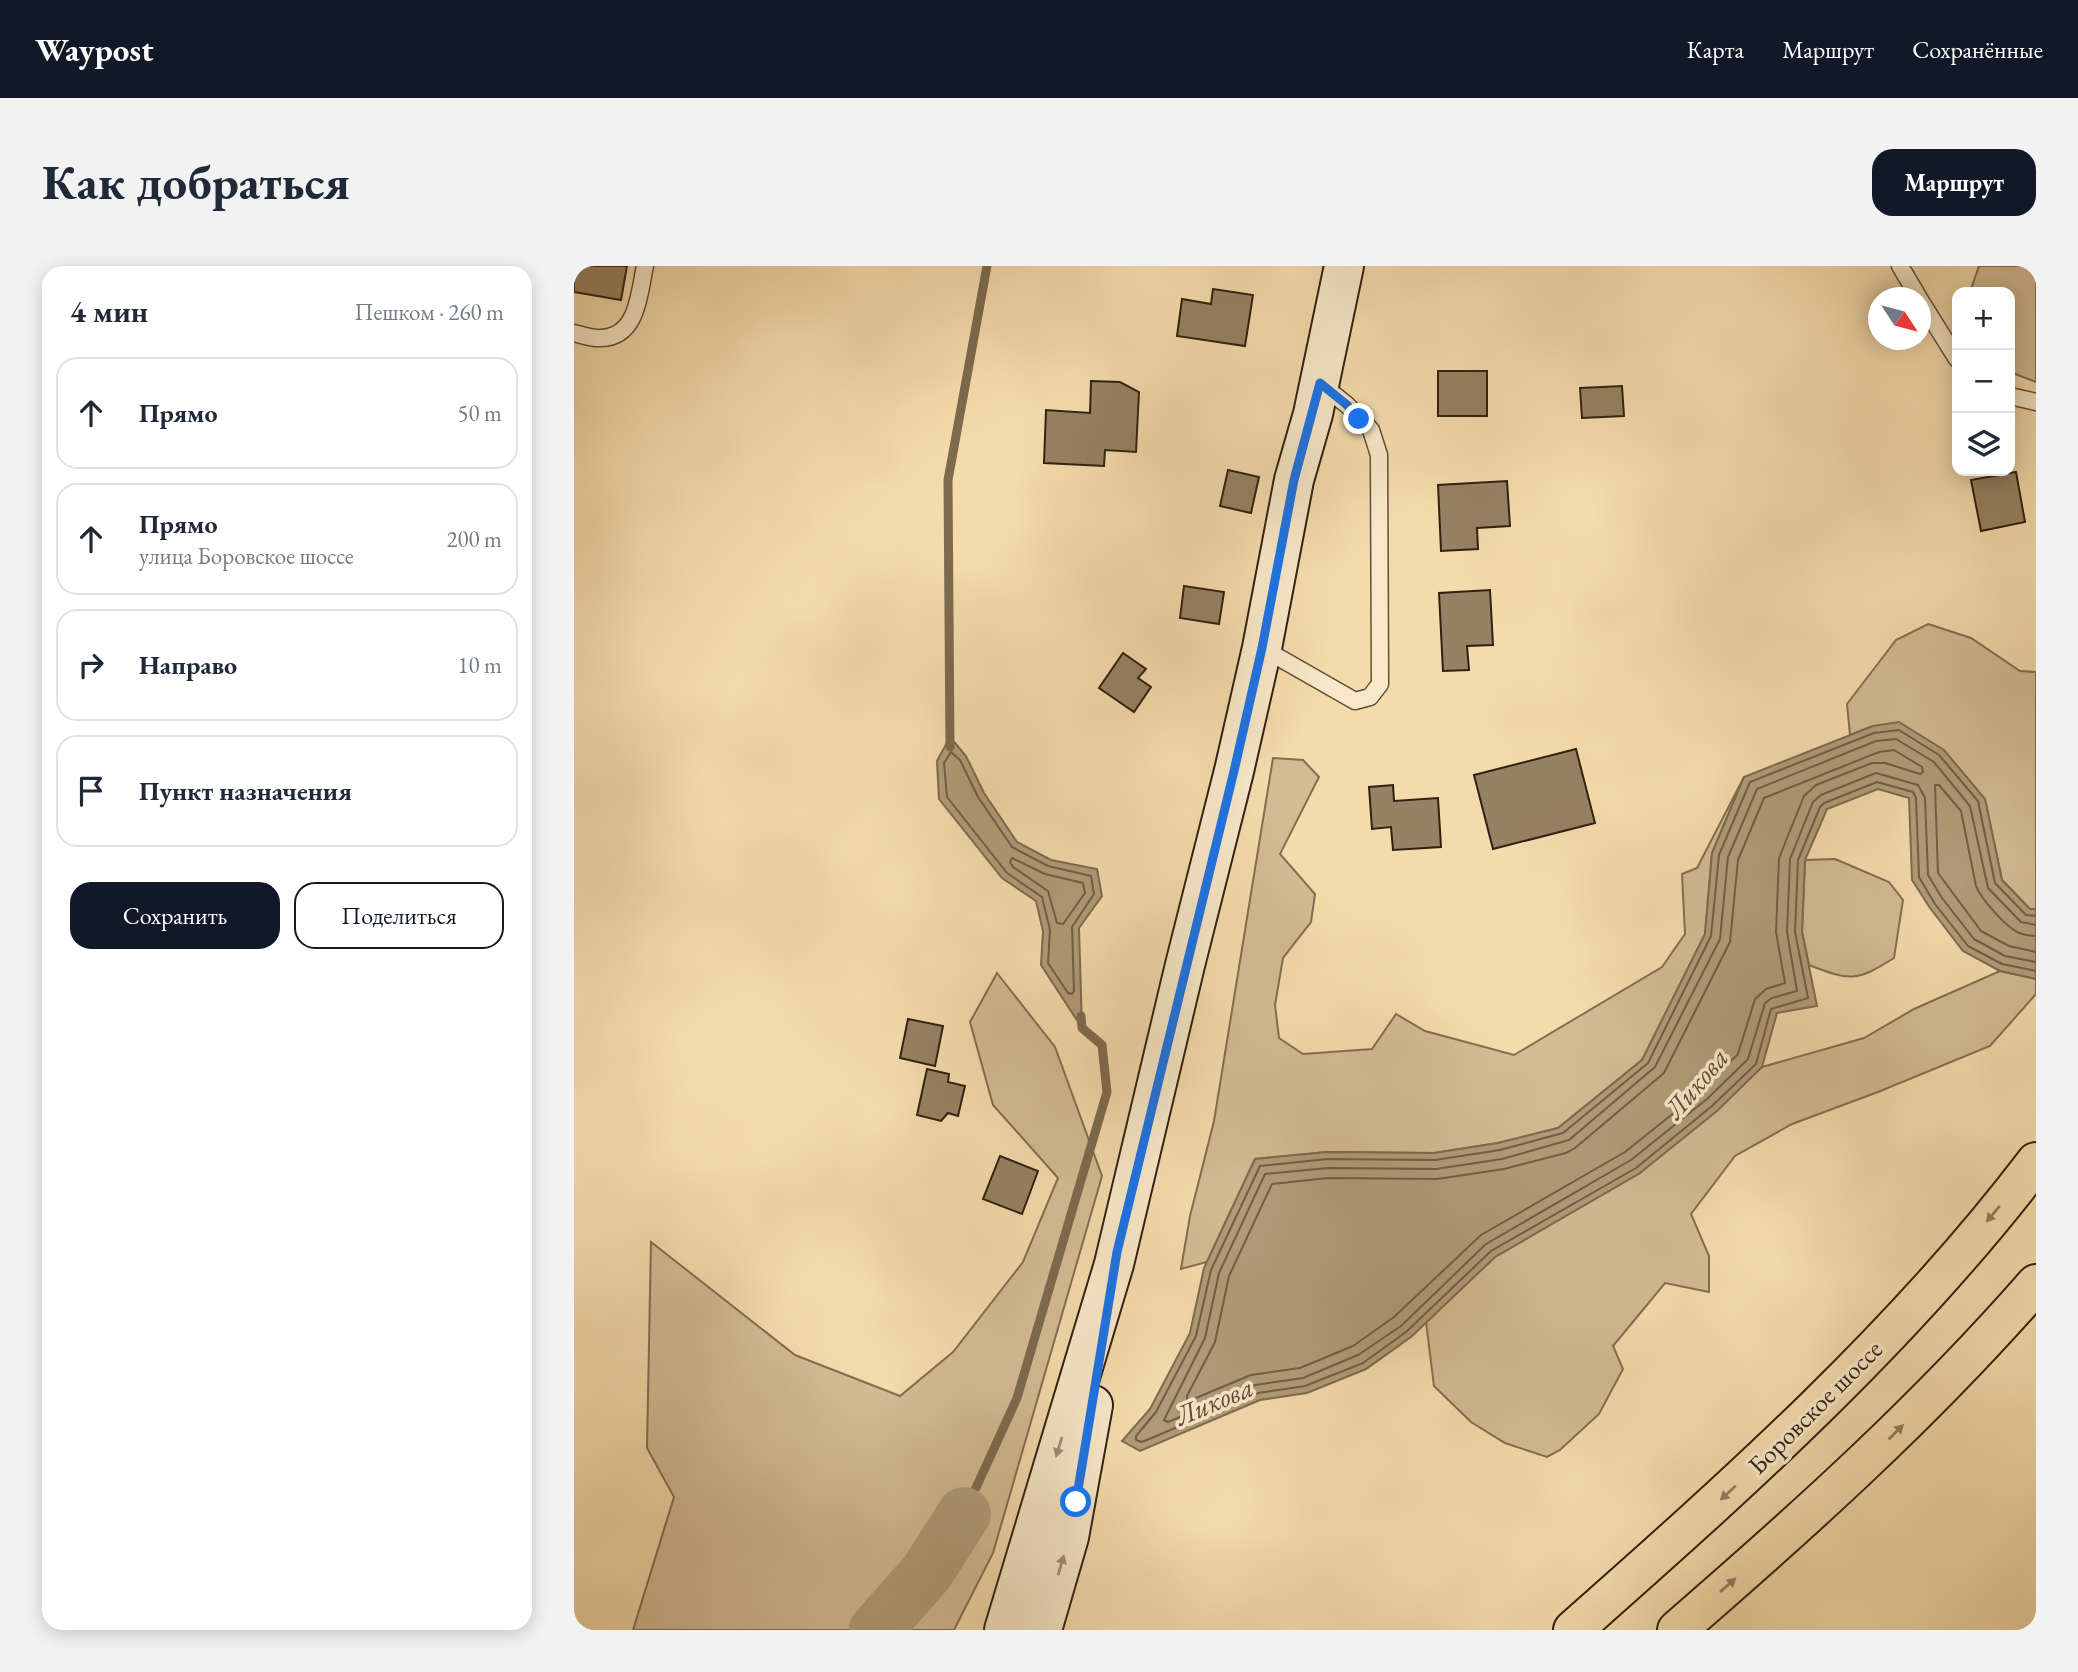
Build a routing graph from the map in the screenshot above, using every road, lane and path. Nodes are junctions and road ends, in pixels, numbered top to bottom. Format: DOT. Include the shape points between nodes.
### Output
graph roads {
  1 [pos="645,266"];
  2 [pos="1343,266"];
  3 [pos="1900,266"];
  4 [pos="1913,287"];
  5 [pos="1931,317"];
  6 [pos="574,333"];
  7 [pos="1952,351"];
  8 [pos="1320,383"];
  9 [pos="2015,397"];
  10 [pos="2036,402"];
  11 [pos="1262,648"];
  12 [pos="2036,1162"];
  13 [pos="1114,1264"];
  14 [pos="2036,1284"];
  15 [pos="1004,1630"];
  16 [pos="1042,1630"];
  17 [pos="1573,1630"];
  18 [pos="1677,1630"];
  1 -- 6 [label="lane" via="632,322 620,333 601,338"];
  2 -- 8 [label="street"];
  3 -- 4 [label="lane"];
  5 -- 7 [label="lane"];
  8 -- 11 [label="street" via="1294,480"];
  8 -- 11 [label="lane" via="1371,430 1379,455 1380,684 1370,696 1355,701"];
  9 -- 10 [label="lane"];
  11 -- 13 [label="street"];
  12 -- 17 [label="main road, Боровское шоссе, one-way" via="1915,1306 1734,1487"];
  13 -- 15 [label="street, one-way"];
  16 -- 13 [label="street, one-way" via="1074,1514"];
  18 -- 14 [label="main road, one-way" via="1859,1469"];
}
